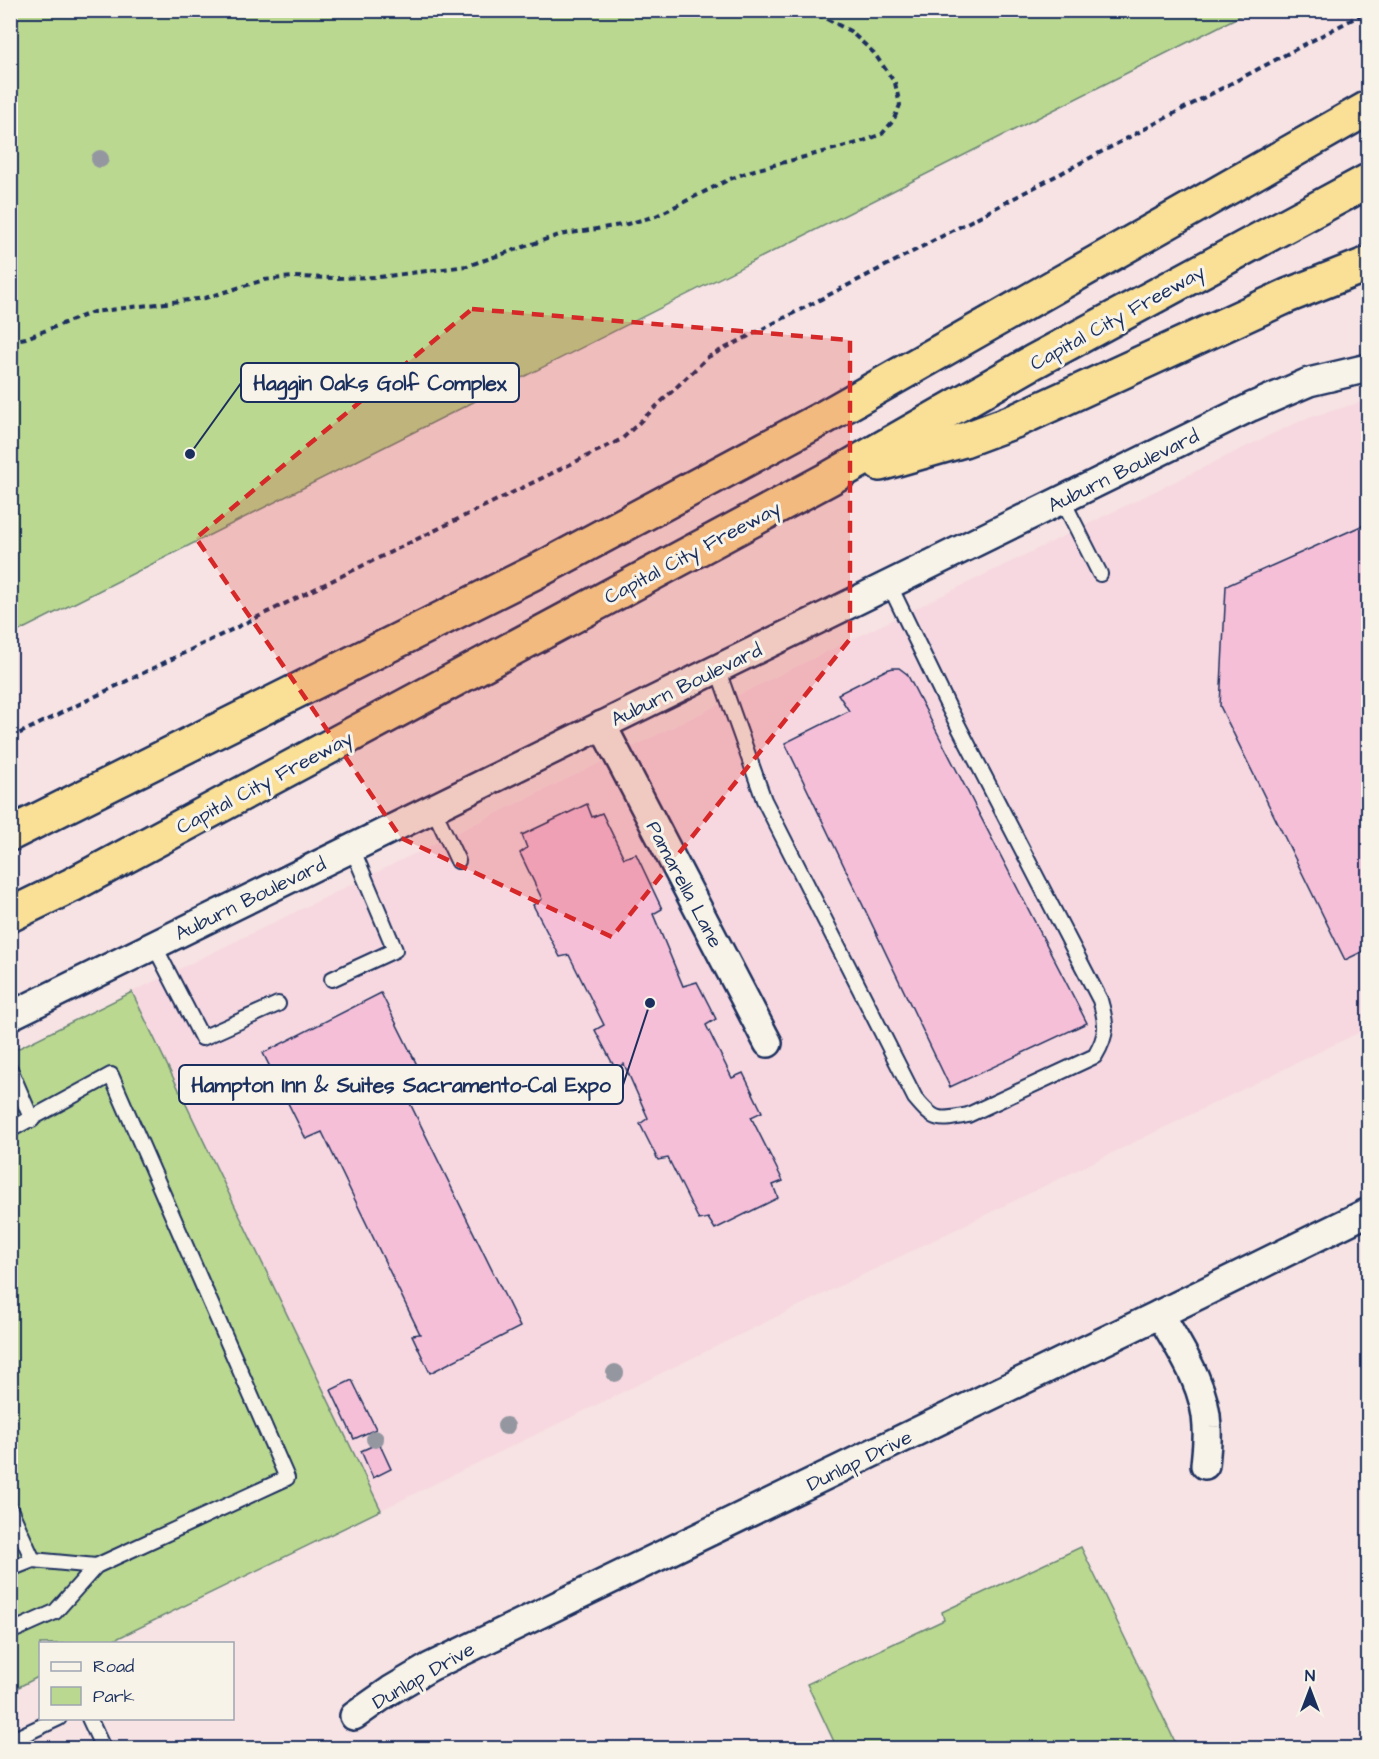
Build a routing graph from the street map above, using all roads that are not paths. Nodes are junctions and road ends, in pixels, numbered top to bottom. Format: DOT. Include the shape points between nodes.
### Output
graph roads {
  1 [pos="1368,108"];
  2 [pos="1368,181"];
  3 [pos="1368,264"];
  4 [pos="1368,368"];
  5 [pos="830,478"];
  6 [pos="1062,499"];
  7 [pos="1100,574"];
  8 [pos="889,584"];
  9 [pos="717,668"];
  10 [pos="602,725"];
  11 [pos="433,808"];
  12 [pos="10,834"];
  13 [pos="352,848"];
  14 [pos="458,861"];
  15 [pos="72,885"];
  16 [pos="10,915"];
  17 [pos="10,930"];
  18 [pos="154,945"];
  19 [pos="332,979"];
  20 [pos="278,1004"];
  21 [pos="10,1016"];
  22 [pos="768,1043"];
  23 [pos="10,1069"];
  24 [pos="32,1120"];
  25 [pos="10,1130"];
  26 [pos="1368,1212"];
  27 [pos="1160,1314"];
  28 [pos="1205,1465"];
  29 [pos="10,1509"];
  30 [pos="33,1560"];
  31 [pos="96,1566"];
  32 [pos="10,1569"];
  33 [pos="10,1632"];
  34 [pos="354,1716"];
  35 [pos="57,1720"];
  36 [pos="89,1720"];
  37 [pos="10,1741"];
  38 [pos="103,1749"];
  1 -- 12 [label="highway" via="825,417 543,568"];
  2 -- 5 [label="highway, Capital City Freeway" via="1033,362"];
  3 -- 5 [label="highway" via="1248,313 1015,421 964,440"];
  4 -- 6 [label="street, Auburn Boulevard" via="1282,392"];
  5 -- 15 [label="highway, Capital City Freeway"];
  6 -- 7 [label="lane"];
  6 -- 8 [label="street, Auburn Boulevard"];
  8 -- 9 [label="street, Auburn Boulevard"];
  8 -- 9 [label="lane" via="1100,1000 1105,1040 1095,1056 968,1115 945,1120 928,1115 915,1098 764,800"];
  9 -- 10 [label="street, Auburn Boulevard"];
  10 -- 11 [label="street, Auburn Boulevard"];
  10 -- 22 [label="street, Pamarella Lane"];
  11 -- 13 [label="street, Auburn Boulevard"];
  11 -- 14 [label="lane"];
  13 -- 18 [label="street, Auburn Boulevard"];
  13 -- 19 [label="lane" via="395,950"];
  15 -- 16 [label="highway, Capital City Freeway"];
  15 -- 17 [label="highway"];
  18 -- 20 [label="lane" via="202,1038"];
  18 -- 21 [label="street, Auburn Boulevard"];
  23 -- 24 [label="lane"];
  24 -- 25 [label="lane"];
  24 -- 31 [label="lane" via="111,1075 287,1478"];
  26 -- 27 [label="street, Dunlap Drive"];
  27 -- 28 [label="street" via="1203,1398 1207,1427"];
  27 -- 34 [label="street, Dunlap Drive" via="430,1667"];
  29 -- 30 [label="lane"];
  30 -- 31 [label="lane"];
  30 -- 32 [label="lane"];
  31 -- 33 [label="lane" via="55,1612"];
  35 -- 37 [label="lane"];
  36 -- 38 [label="lane"];
}
